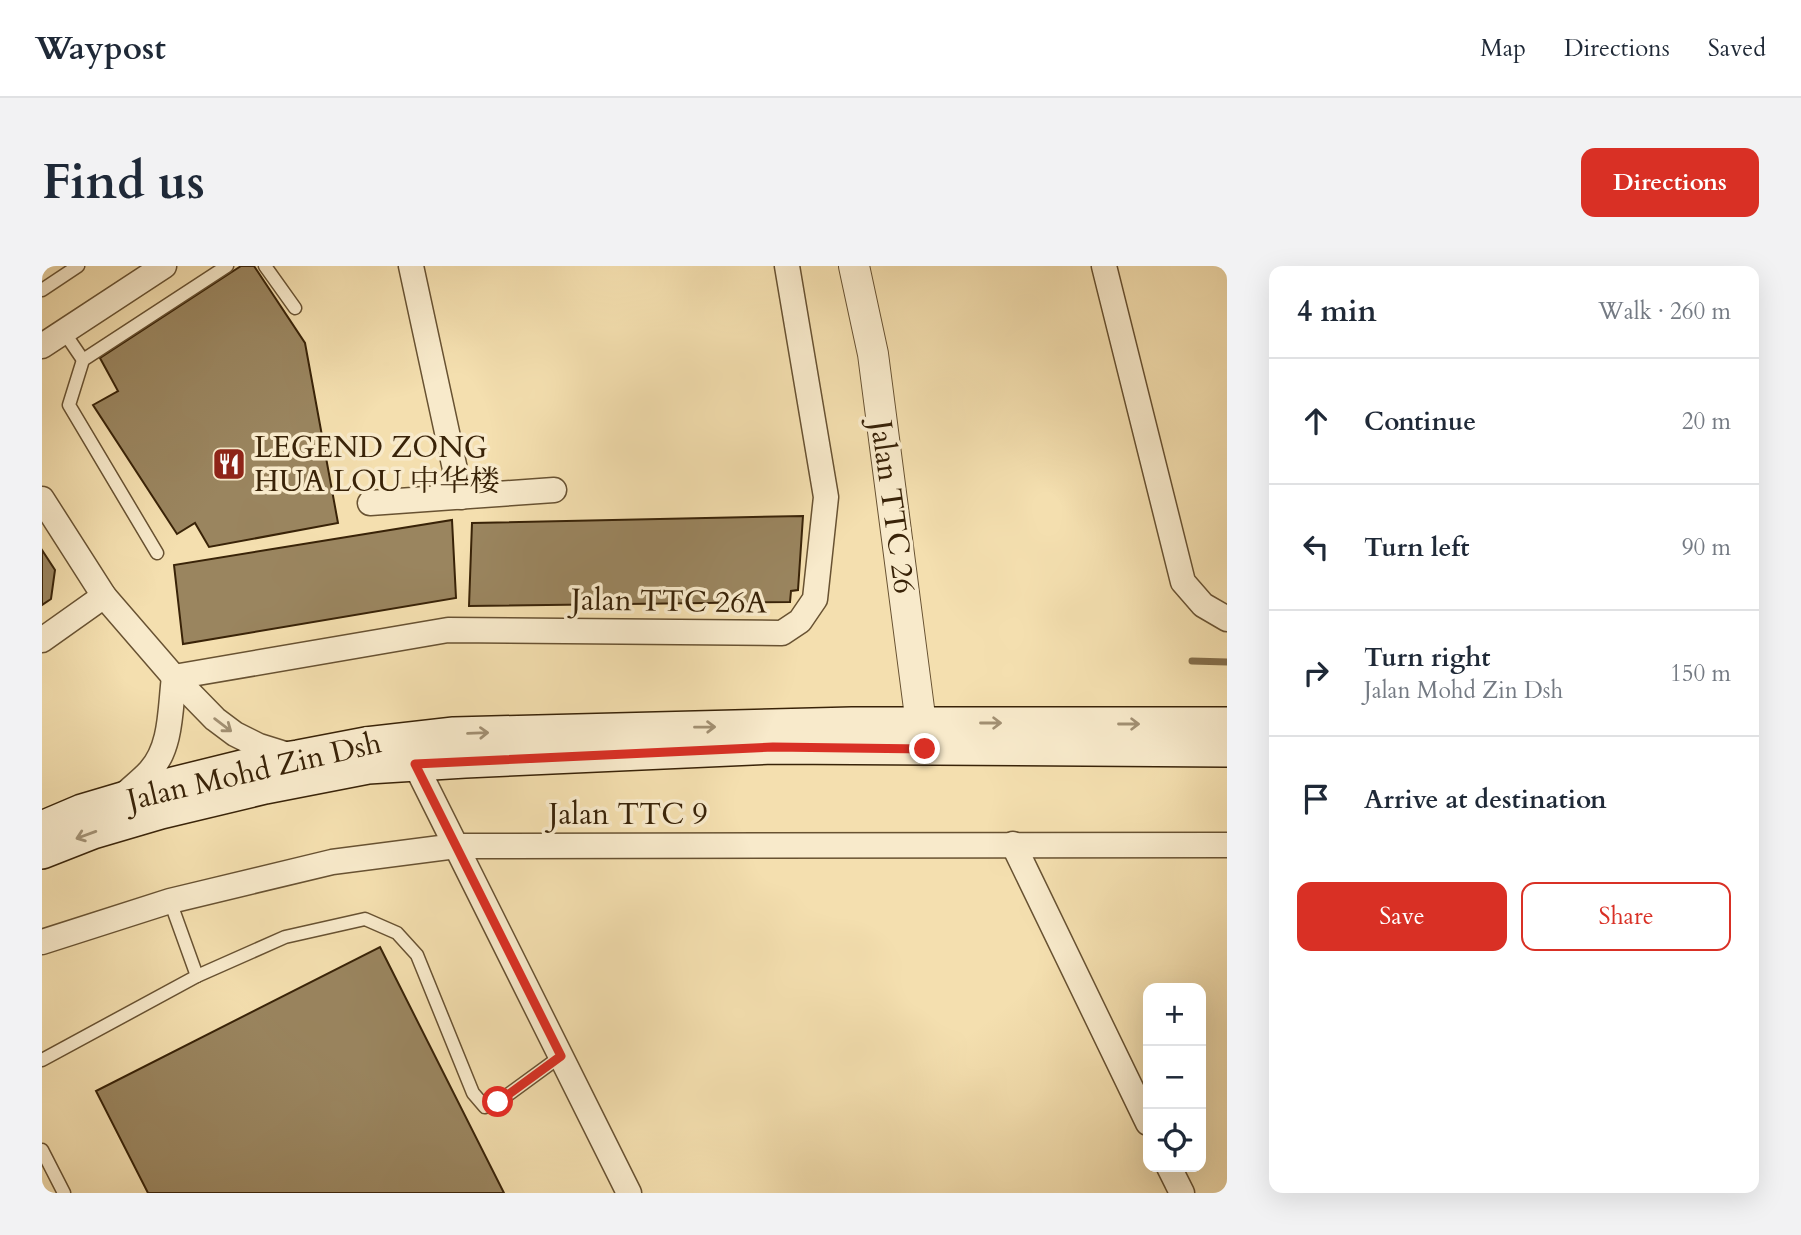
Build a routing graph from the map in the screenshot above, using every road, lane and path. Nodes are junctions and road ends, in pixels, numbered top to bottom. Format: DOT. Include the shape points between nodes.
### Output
graph roads {
  1 [pos="78,266"];
  2 [pos="164,266"];
  3 [pos="227,266"];
  4 [pos="265,266"];
  5 [pos="411,266"];
  6 [pos="788,266"];
  7 [pos="854,266"];
  8 [pos="1104,266"];
  9 [pos="42,290"];
  10 [pos="295,308"];
  11 [pos="64,331"];
  12 [pos="42,346"];
  13 [pos="83,360"];
  14 [pos="554,490"];
  15 [pos="461,497"];
  16 [pos="42,499"];
  17 [pos="370,503"];
  18 [pos="157,553"];
  19 [pos="104,596"];
  20 [pos="1227,619"];
  21 [pos="42,640"];
  22 [pos="174,677"];
  23 [pos="1227,724"];
  24 [pos="923,736"];
  25 [pos="1061,736"];
  26 [pos="1227,750"];
  27 [pos="413,751"];
  28 [pos="298,757"];
  29 [pos="116,802"];
  30 [pos="42,828"];
  31 [pos="1013,844"];
  32 [pos="1227,845"];
  33 [pos="456,846"];
  34 [pos="42,852"];
  35 [pos="170,901"];
  36 [pos="42,942"];
  37 [pos="197,976"];
  38 [pos="561,1056"];
  39 [pos="42,1060"];
  40 [pos="1143,1114"];
  41 [pos="42,1150"];
  42 [pos="1172,1172"];
  43 [pos="64,1193"];
  44 [pos="629,1193"];
  45 [pos="1182,1193"];
  1 -- 9 [label="lane"];
  2 -- 11 [label="street"];
  3 -- 13 [label="lane"];
  4 -- 10 [label="lane"];
  5 -- 15 [label="street"];
  6 -- 22 [label="street, Jalan TTC 26A" via="826,497 815,599 800,621 782,633 448,630"];
  7 -- 24 [label="street, Jalan TTC 26" via="873,354"];
  8 -- 20 [label="street" via="1183,582 1203,605"];
  11 -- 12 [label="street"];
  11 -- 13 [label="lane"];
  13 -- 18 [label="lane" via="69,405"];
  14 -- 15 [label="street"];
  15 -- 17 [label="street"];
  16 -- 19 [label="street"];
  19 -- 21 [label="street"];
  19 -- 22 [label="street"];
  22 -- 28 [label="street, one-way" via="235,734"];
  22 -- 29 [label="street" via="163,750 151,770"];
  25 -- 23 [label="main road, Jalan Mohd Zin Dsh, one-way"];
  24 -- 25 [label="main road, Jalan Mohd Zin Dsh"];
  24 -- 27 [label="main road, Jalan Mohd Zin Dsh" via="773,747"];
  25 -- 26 [label="main road, Jalan Mohd Zin Dsh"];
  27 -- 28 [label="main road, Jalan Mohd Zin Dsh" via="366,744"];
  27 -- 33 [label="street"];
  27 -- 34 [label="main road, Jalan Mohd Zin Dsh, one-way" via="368,767 161,812"];
  28 -- 29 [label="main road, Jalan Mohd Zin Dsh" via="173,784"];
  29 -- 30 [label="main road, Jalan Mohd Zin Dsh"];
  31 -- 32 [label="street, Jalan TTC 9"];
  31 -- 33 [label="street, Jalan TTC 9"];
  31 -- 40 [label="street"];
  33 -- 35 [label="street, Jalan TTC 9" via="332,862"];
  33 -- 38 [label="street"];
  35 -- 36 [label="street, Jalan TTC 9"];
  35 -- 37 [label="lane"];
  37 -- 38 [label="lane" via="285,937 365,919 397,933 416,955 473,1093 485,1107"];
  37 -- 39 [label="lane"];
  38 -- 44 [label="street"];
  41 -- 43 [label="lane"];
  42 -- 45 [label="street"];
}
